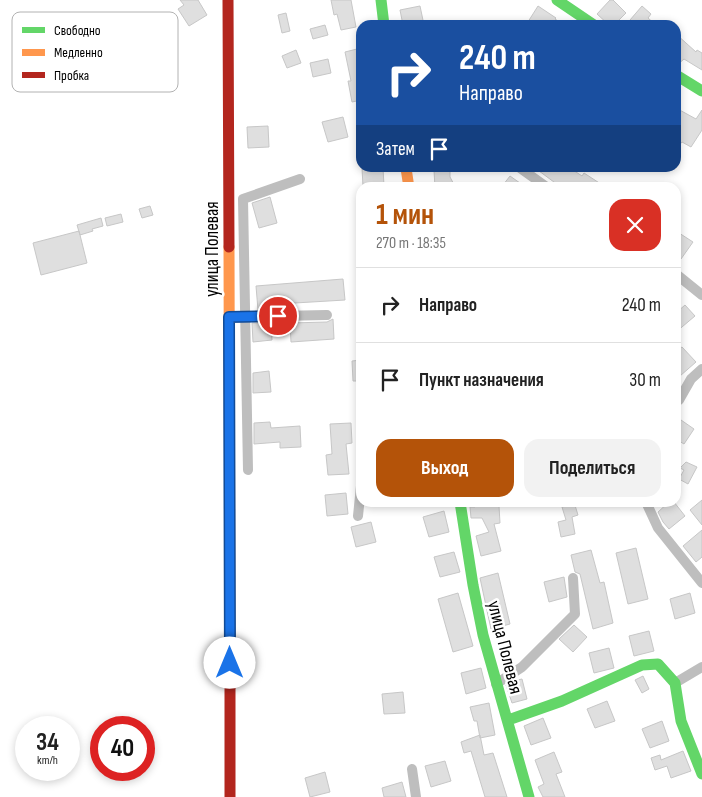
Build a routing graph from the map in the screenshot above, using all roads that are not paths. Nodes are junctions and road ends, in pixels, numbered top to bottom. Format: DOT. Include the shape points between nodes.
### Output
graph roads {
  1 [pos="228,0"];
  2 [pos="381,0"];
  3 [pos="557,0"];
  4 [pos="383,20"];
  5 [pos="587,20"];
  6 [pos="681,78"];
  7 [pos="702,91"];
  8 [pos="526,172"];
  9 [pos="300,179"];
  10 [pos="540,182"];
  11 [pos="681,278"];
  12 [pos="702,295"];
  13 [pos="327,315"];
  14 [pos="245,316"];
  15 [pos="229,317"];
  16 [pos="702,368"];
  17 [pos="681,395"];
  18 [pos="248,470"];
  19 [pos="359,507"];
  20 [pos="461,507"];
  21 [pos="648,507"];
  22 [pos="358,516"];
  23 [pos="573,578"];
  24 [pos="701,579"];
  25 [pos="702,667"];
  26 [pos="675,683"];
  27 [pos="496,684"];
  28 [pos="508,720"];
  29 [pos="412,769"];
  30 [pos="702,774"];
  31 [pos="230,797"];
  32 [pos="416,797"];
  33 [pos="529,797"];
  1 -- 15 [label="street, улица Полевая"];
  2 -- 4 [label="street"];
  3 -- 5 [label="street"];
  6 -- 7 [label="street"];
  8 -- 10 [label="street"];
  9 -- 14 [label="street" via="243,199"];
  11 -- 12 [label="street"];
  13 -- 14 [label="street"];
  14 -- 15 [label="street"];
  14 -- 18 [label="street"];
  15 -- 31 [label="street, улица Полевая"];
  16 -- 17 [label="street"];
  19 -- 22 [label="street"];
  20 -- 27 [label="street, улица Полевая" via="477,612"];
  21 -- 24 [label="street" via="658,528"];
  23 -- 27 [label="street" via="575,614 522,667"];
  25 -- 26 [label="street"];
  26 -- 28 [label="street" via="658,664 642,665 562,701"];
  26 -- 30 [label="street" via="681,721"];
  27 -- 28 [label="street, улица Полевая"];
  28 -- 33 [label="street, улица Полевая"];
  29 -- 32 [label="street"];
}
